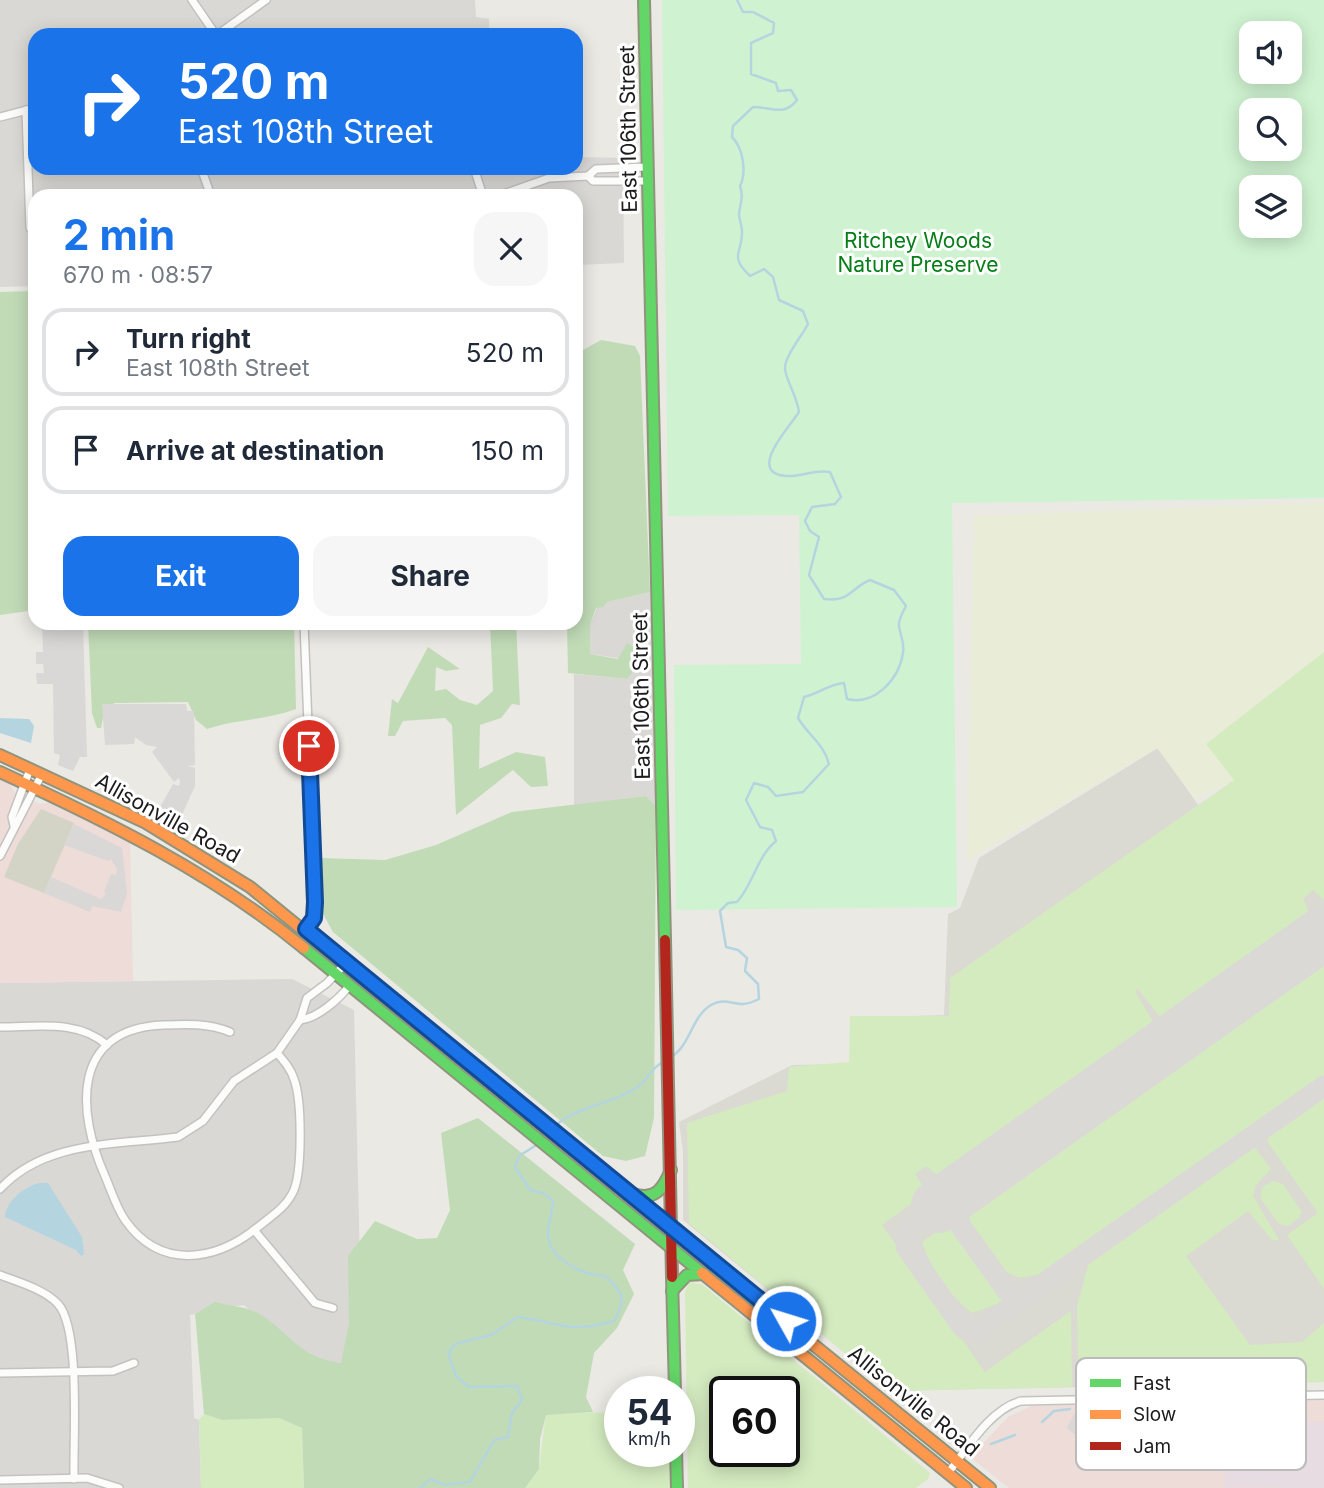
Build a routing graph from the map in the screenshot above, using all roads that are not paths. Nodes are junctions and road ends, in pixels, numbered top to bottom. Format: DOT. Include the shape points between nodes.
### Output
graph roads {
  1 [pos="192,0"];
  2 [pos="266,0"];
  3 [pos="644,0"];
  4 [pos="212,28"];
  5 [pos="227,28"];
  6 [pos="26,110"];
  7 [pos="0,117"];
  8 [pos="647,167"];
  9 [pos="28,169"];
  10 [pos="588,176"];
  11 [pos="648,181"];
  12 [pos="518,189"];
  13 [pos="304,630"];
  14 [pos="0,755"];
  15 [pos="30,769"];
  16 [pos="0,772"];
  17 [pos="42,774"];
  18 [pos="24,783"];
  19 [pos="36,788"];
  20 [pos="14,826"];
  21 [pos="0,856"];
  22 [pos="306,929"];
  23 [pos="297,941"];
  24 [pos="346,963"];
  25 [pos="336,974"];
  26 [pos="361,975"];
  27 [pos="350,985"];
  28 [pos="300,1020"];
  29 [pos="0,1027"];
  30 [pos="230,1032"];
  31 [pos="107,1045"];
  32 [pos="277,1053"];
  33 [pos="92,1146"];
  34 [pos="671,1170"];
  35 [pos="0,1189"];
  36 [pos="629,1193"];
  37 [pos="671,1227"];
  38 [pos="254,1230"];
  39 [pos="671,1247"];
  40 [pos="704,1273"];
  41 [pos="0,1275"];
  42 [pos="672,1291"];
  43 [pos="333,1308"];
  44 [pos="134,1363"];
  45 [pos="72,1372"];
  46 [pos="0,1373"];
  47 [pos="675,1376"];
  48 [pos="1306,1395"];
  49 [pos="1324,1395"];
  50 [pos="1076,1398"];
  51 [pos="957,1461"];
  52 [pos="676,1467"];
  53 [pos="948,1473"];
  54 [pos="74,1479"];
  55 [pos="0,1480"];
  56 [pos="119,1488"];
  57 [pos="677,1488"];
  58 [pos="966,1488"];
  59 [pos="990,1488"];
  1 -- 4 [label="street"];
  2 -- 5 [label="street"];
  3 -- 8 [label="main road, East 106th Street"];
  6 -- 7 [label="street"];
  6 -- 9 [label="street"];
  8 -- 10 [label="street" via="596,169"];
  8 -- 11 [label="main road, East 106th Street"];
  10 -- 11 [label="street" via="593,181"];
  10 -- 12 [label="street" via="549,178"];
  11 -- 34 [label="main road, East 106th Street"];
  13 -- 22 [label="street" via="315,902 314,918"];
  14 -- 15 [label="main road, Allisonville Road"];
  15 -- 17 [label="main road, Allisonville Road"];
  15 -- 18 [label="street"];
  16 -- 18 [label="main road, Allisonville Road"];
  17 -- 19 [label="street"];
  17 -- 22 [label="main road, Allisonville Road" via="192,848"];
  18 -- 19 [label="main road, Allisonville Road"];
  18 -- 20 [label="street" via="12,817"];
  19 -- 20 [label="street"];
  19 -- 23 [label="main road, Allisonville Road" via="171,855"];
  20 -- 21 [label="street"];
  22 -- 23 [label="street"];
  22 -- 24 [label="main road, Allisonville Road"];
  23 -- 25 [label="main road, Allisonville Road"];
  24 -- 25 [label="street"];
  24 -- 26 [label="main road, Allisonville Road"];
  25 -- 27 [label="main road, Allisonville Road"];
  25 -- 28 [label="street" via="307,998"];
  26 -- 27 [label="street"];
  26 -- 36 [label="main road, Allisonville Road"];
  27 -- 28 [label="street" via="332,1003"];
  27 -- 39 [label="main road, Allisonville Road"];
  28 -- 32 [label="street"];
  29 -- 31 [label="street" via="73,1027"];
  30 -- 31 [label="street" via="208,1025 151,1026"];
  31 -- 33 [label="street" via="92,1065 85,1088"];
  32 -- 33 [label="street" via="226,1088 203,1121 185,1135"];
  32 -- 38 [label="street" via="296,1084 298,1175 284,1206"];
  33 -- 35 [label="street" via="45,1158"];
  33 -- 38 [label="street" via="122,1217 156,1247 200,1256 232,1247"];
  34 -- 36 [label="main road" via="653,1198"];
  34 -- 37 [label="main road, East 106th Street"];
  36 -- 37 [label="main road, Allisonville Road"];
  37 -- 39 [label="main road, East 106th Street"];
  37 -- 51 [label="main road, Allisonville Road"];
  38 -- 43 [label="street" via="315,1303"];
  39 -- 40 [label="main road, Allisonville Road"];
  39 -- 42 [label="main road, East 106th Street"];
  40 -- 42 [label="main road" via="683,1277"];
  40 -- 53 [label="main road, Allisonville Road"];
  41 -- 45 [label="street" via="59,1305 71,1329"];
  42 -- 47 [label="main road, East 106th Street"];
  44 -- 45 [label="street" via="113,1371"];
  45 -- 46 [label="street"];
  45 -- 54 [label="street"];
  48 -- 49 [label="street"];
  50 -- 51 [label="street" via="1013,1403"];
  51 -- 53 [label="street"];
  51 -- 59 [label="main road, Allisonville Road"];
  52 -- 57 [label="main road"];
  53 -- 58 [label="main road, Allisonville Road"];
  54 -- 55 [label="street"];
  54 -- 56 [label="street" via="100,1480"];
}
